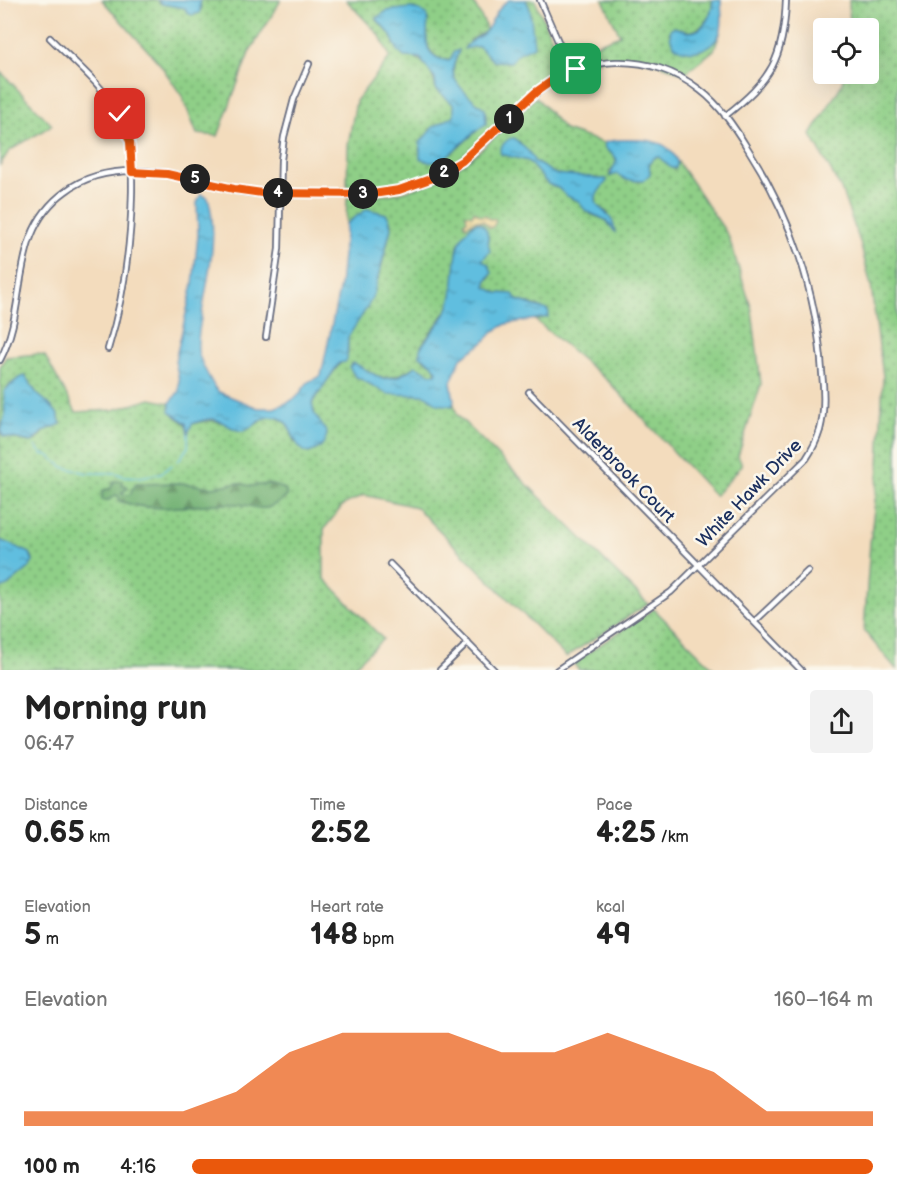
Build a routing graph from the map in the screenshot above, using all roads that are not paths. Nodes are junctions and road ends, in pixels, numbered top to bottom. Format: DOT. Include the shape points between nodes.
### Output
graph roads {
  1 [pos="540,0"];
  2 [pos="786,0"];
  3 [pos="50,38"];
  4 [pos="309,64"];
  5 [pos="571,71"];
  6 [pos="725,116"];
  7 [pos="132,172"];
  8 [pos="281,194"];
  9 [pos="266,337"];
  10 [pos="108,349"];
  11 [pos="0,360"];
  12 [pos="528,392"];
  13 [pos="390,564"];
  14 [pos="698,566"];
  15 [pos="808,571"];
  16 [pos="754,622"];
  17 [pos="468,643"];
  18 [pos="440,670"];
  19 [pos="494,670"];
  20 [pos="557,670"];
  21 [pos="801,670"];
  1 -- 5 [label="street"];
  2 -- 6 [label="street" via="783,39 770,71 758,89"];
  3 -- 7 [label="street" via="115,107 130,142"];
  4 -- 8 [label="street" via="285,129"];
  5 -- 6 [label="street, White Hawk Drive" via="605,63 654,66 692,84"];
  5 -- 8 [label="street, White Hawk Drive" via="536,92 462,161 423,183 373,194"];
  6 -- 14 [label="street, White Hawk Drive" via="770,186 802,262 820,349 824,407 820,432 806,459"];
  7 -- 8 [label="street, White Hawk Drive" via="167,174 241,191"];
  7 -- 10 [label="street" via="128,267"];
  7 -- 11 [label="street, White Hawk Drive" via="80,182 54,200 39,219 27,245 9,339"];
  8 -- 9 [label="street" via="279,256"];
  12 -- 14 [label="street, Alderbrook Court"];
  13 -- 17 [label="street"];
  14 -- 16 [label="street, Alderbrook Court"];
  14 -- 20 [label="street, White Hawk Drive" via="663,598"];
  15 -- 16 [label="street"];
  16 -- 21 [label="street, Alderbrook Court"];
  17 -- 18 [label="street"];
  17 -- 19 [label="street"];
}
